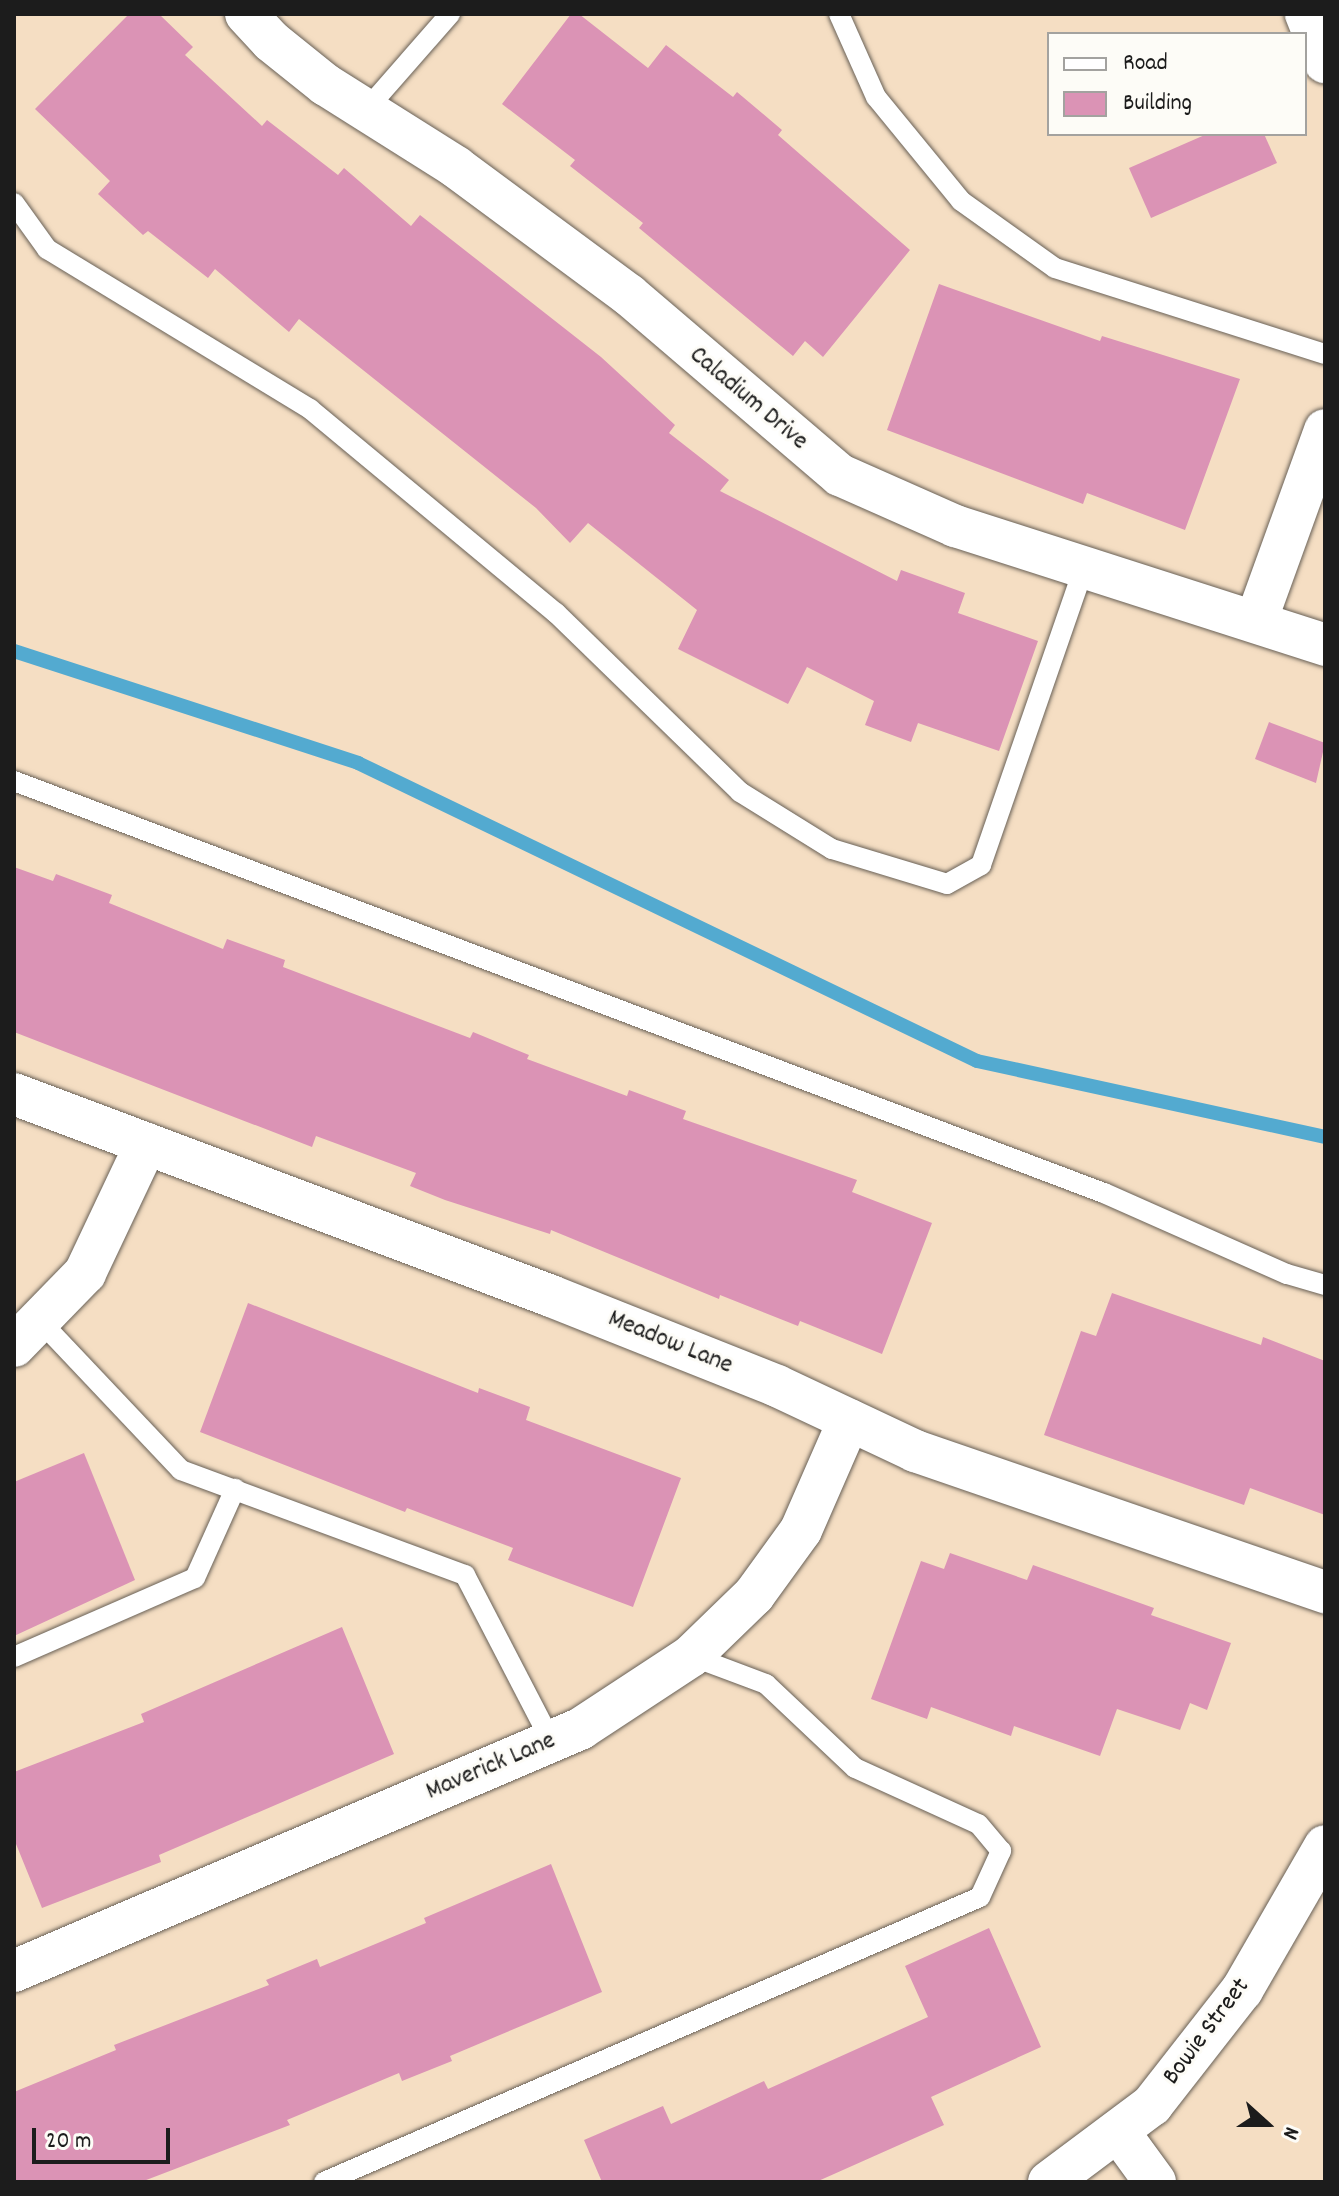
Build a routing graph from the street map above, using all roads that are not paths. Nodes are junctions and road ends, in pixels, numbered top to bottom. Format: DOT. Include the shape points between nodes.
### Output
graph roads {
  1 [pos="246,14"];
  2 [pos="450,14"];
  3 [pos="839,14"];
  4 [pos="1306,14"];
  5 [pos="1325,62"];
  6 [pos="366,110"];
  7 [pos="14,203"];
  8 [pos="1325,354"];
  9 [pos="1325,430"];
  10 [pos="1084,567"];
  11 [pos="1256,621"];
  12 [pos="1325,645"];
  13 [pos="14,781"];
  14 [pos="14,1094"];
  15 [pos="146,1144"];
  16 [pos="1325,1285"];
  17 [pos="27,1333"];
  18 [pos="849,1420"];
  19 [pos="235,1489"];
  20 [pos="1325,1592"];
  21 [pos="691,1656"];
  22 [pos="14,1657"];
  23 [pos="551,1741"];
  24 [pos="1325,1846"];
  25 [pos="14,1971"];
  26 [pos="1118,2131"];
  27 [pos="324,2182"];
  28 [pos="1049,2182"];
  29 [pos="1155,2182"];
  1 -- 6 [label="street, Caladium Drive" via="271,41"];
  2 -- 6 [label="lane"];
  3 -- 8 [label="lane" via="876,97 961,201 1055,268"];
  4 -- 5 [label="street"];
  6 -- 10 [label="street, Caladium Drive" via="456,167 629,295 840,475 955,526"];
  7 -- 10 [label="lane" via="47,249 310,409 556,613 740,792 832,849 947,884 981,865"];
  9 -- 11 [label="street"];
  10 -- 11 [label="street, Caladium Drive"];
  11 -- 12 [label="street, Caladium Drive"];
  13 -- 16 [label="lane" via="1090,1188 1287,1274"];
  14 -- 15 [label="street, Meadow Lane"];
  15 -- 17 [label="street" via="85,1273"];
  15 -- 18 [label="street, Meadow Lane" via="551,1296"];
  17 -- 19 [label="lane" via="181,1470"];
  18 -- 20 [label="street, Meadow Lane" via="915,1451"];
  18 -- 21 [label="street, Maverick Lane" via="801,1530 754,1595"];
  19 -- 22 [label="lane" via="195,1578"];
  19 -- 23 [label="lane" via="465,1575"];
  21 -- 23 [label="street, Maverick Lane" via="580,1729"];
  21 -- 27 [label="lane" via="766,1684 855,1768 978,1824 1001,1851 980,1897"];
  23 -- 25 [label="street, Maverick Lane"];
  24 -- 26 [label="street, Bowie Street" via="1242,1990 1152,2105"];
  26 -- 28 [label="street, Bowie Street"];
  26 -- 29 [label="street"];
}
